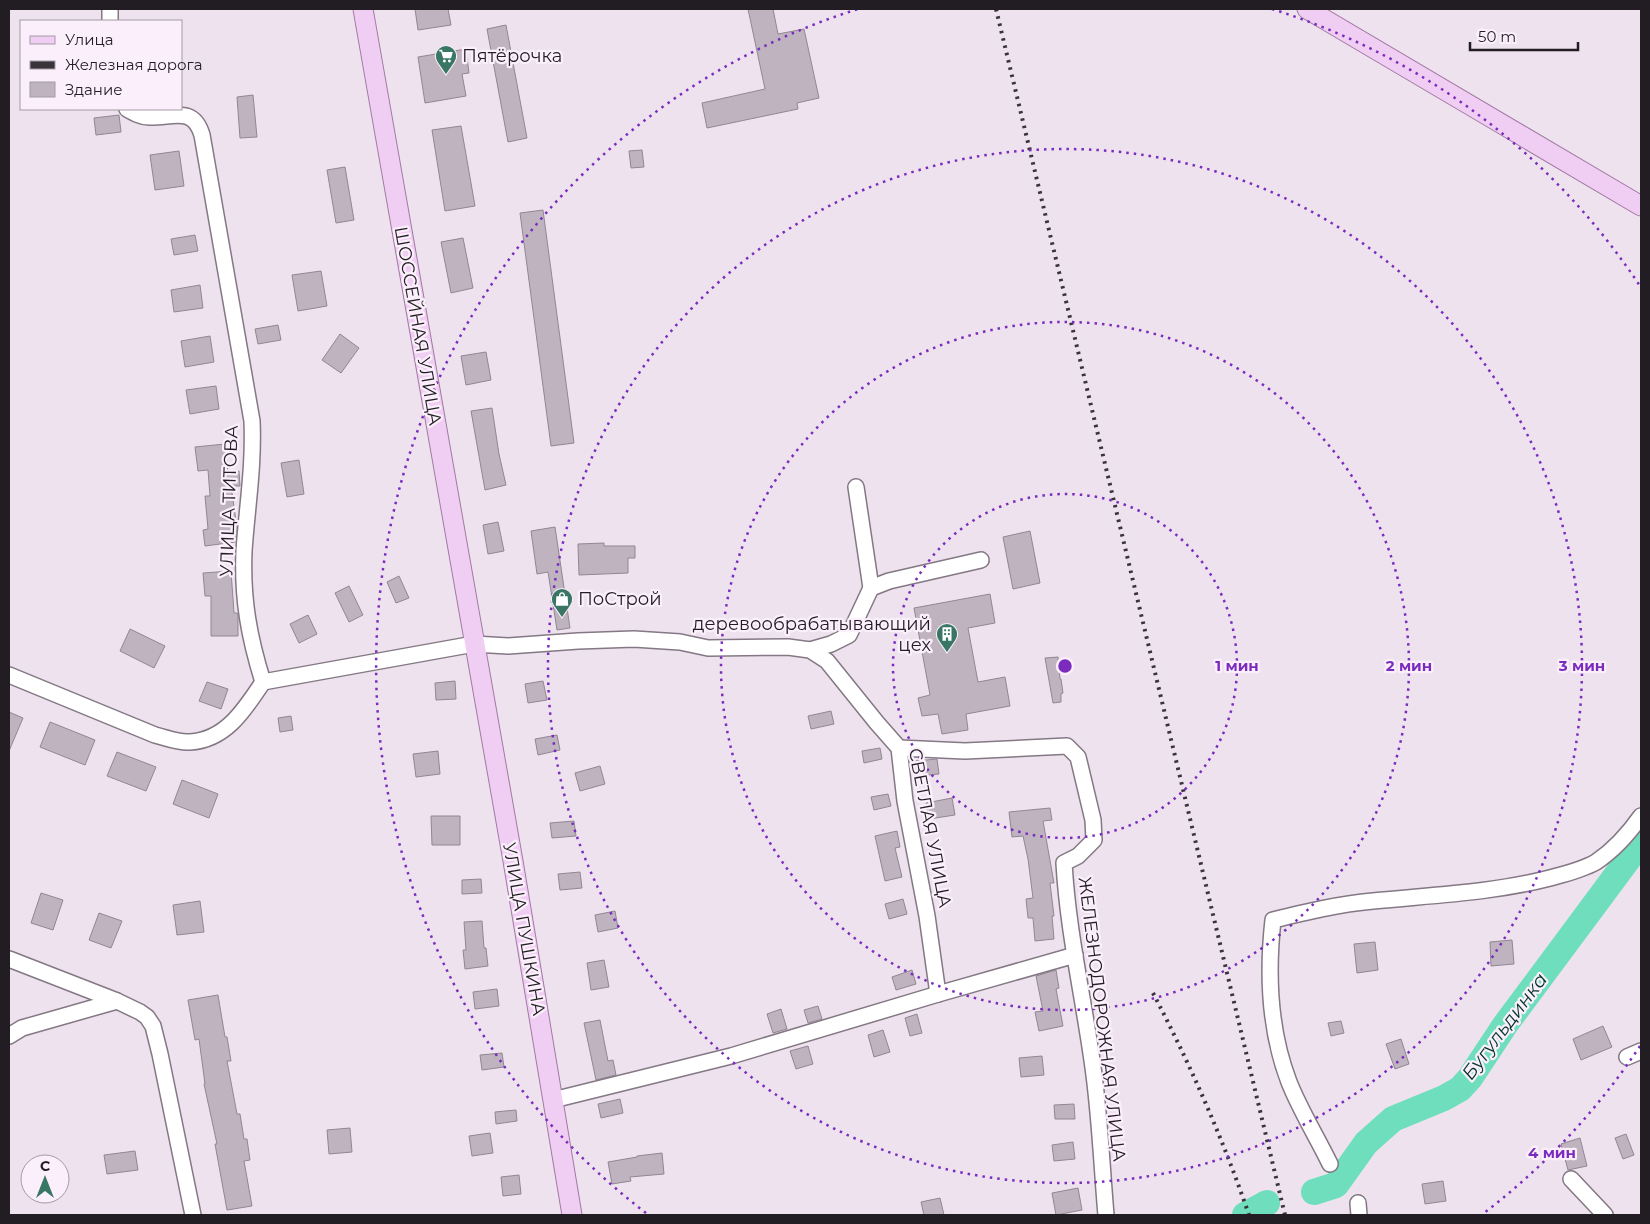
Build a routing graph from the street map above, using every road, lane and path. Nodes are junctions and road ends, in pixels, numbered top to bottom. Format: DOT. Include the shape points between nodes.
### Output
graph roads {
  1 [pos="363,9"];
  2 [pos="1307,9"];
  3 [pos="129,110"];
  4 [pos="1641,206"];
  5 [pos="856,487"];
  6 [pos="982,560"];
  7 [pos="871,588"];
  8 [pos="474,644"];
  9 [pos="810,650"];
  10 [pos="9,675"];
  11 [pos="263,682"];
  12 [pos="899,748"];
  13 [pos="1641,816"];
  14 [pos="1074,955"];
  15 [pos="9,959"];
  16 [pos="938,994"];
  17 [pos="117,1001"];
  18 [pos="9,1036"];
  19 [pos="553,1100"];
  20 [pos="1330,1164"];
  21 [pos="1571,1180"];
  22 [pos="193,1215"];
  23 [pos="572,1215"];
  24 [pos="1106,1215"];
  25 [pos="1605,1215"];
  1 -- 8 [label="main road, ШОССЕЙНАЯ УЛИЦА"];
  2 -- 4 [label="main road"];
  3 -- 11 [label="street, УЛИЦА ТИТОВА" via="140,116 190,117 202,135 252,421 253,452 244,551 245,590 251,644"];
  5 -- 7 [label="street"];
  6 -- 7 [label="street"];
  7 -- 9 [label="street" via="849,635"];
  8 -- 9 [label="street, СВЕТЛАЯ УЛИЦА" via="508,646 634,639 680,642 708,648 788,647"];
  8 -- 11 [label="street"];
  8 -- 19 [label="main road, УЛИЦА ПУШКИНА"];
  9 -- 12 [label="street, СВЕТЛАЯ УЛИЦА" via="828,661"];
  10 -- 11 [label="street" via="155,735 190,742 226,729 244,711"];
  12 -- 14 [label="street, ЖЕЛЕЗНОДОРОЖНАЯ УЛИЦА" via="965,751 1067,746 1078,758 1093,820 1094,840 1078,856 1064,863"];
  12 -- 16 [label="street, СВЕТЛАЯ УЛИЦА"];
  13 -- 20 [label="street" via="1622,840 1596,862 1566,874 1530,884 1370,901 1273,920 1270,987 1279,1045 1289,1082"];
  14 -- 16 [label="street"];
  14 -- 24 [label="street, ЖЕЛЕЗНОДОРОЖНАЯ УЛИЦА" via="1094,1075"];
  15 -- 17 [label="street"];
  16 -- 19 [label="street" via="731,1056"];
  17 -- 18 [label="street" via="22,1028"];
  17 -- 22 [label="street" via="140,1012 153,1026"];
  19 -- 23 [label="main road, УЛИЦА ПУШКИНА"];
  21 -- 25 [label="street"];
}
